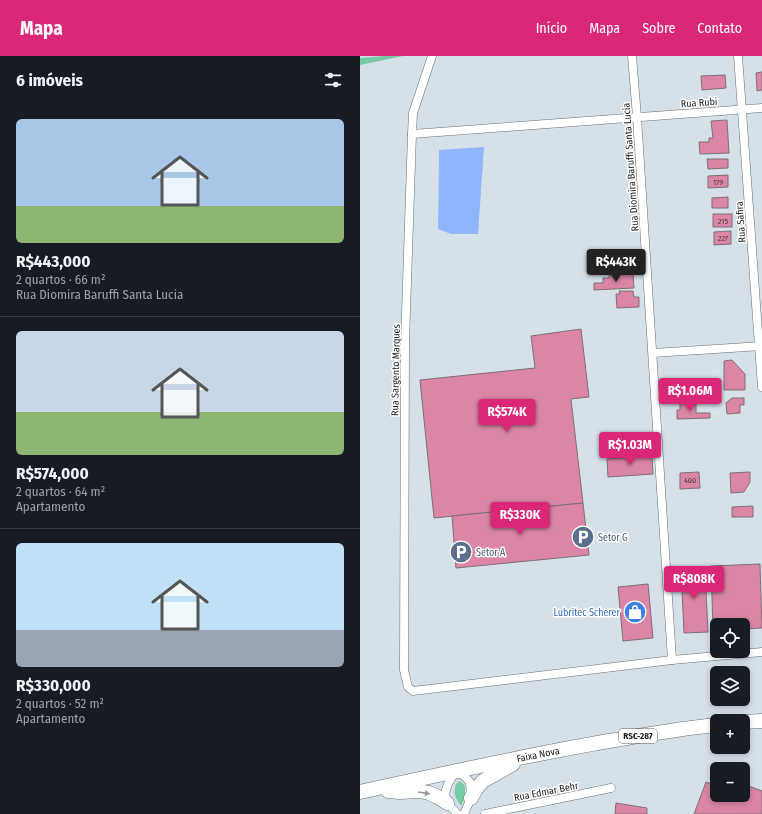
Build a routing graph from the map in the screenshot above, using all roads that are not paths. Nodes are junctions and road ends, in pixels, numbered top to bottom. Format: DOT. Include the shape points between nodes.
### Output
graph roads {
  1 [pos="432,56"];
  2 [pos="632,56"];
  3 [pos="738,56"];
  4 [pos="762,108"];
  5 [pos="742,109"];
  6 [pos="637,117"];
  7 [pos="412,134"];
  8 [pos="761,346"];
  9 [pos="653,353"];
  10 [pos="762,387"];
  11 [pos="762,652"];
  12 [pos="672,660"];
  13 [pos="761,719"];
  14 [pos="750,721"];
  15 [pos="710,726"];
  16 [pos="522,757"];
  17 [pos="456,771"];
  18 [pos="611,788"];
  19 [pos="366,791"];
  20 [pos="471,798"];
  21 [pos="447,802"];
  22 [pos="458,814"];
  23 [pos="464,814"];
  24 [pos="485,814"];
  1 -- 7 [label="street, Rua Sargento Marques" via="413,113"];
  2 -- 6 [label="street, Rua Diomira Baruffi Santa Lucia"];
  3 -- 5 [label="street, Rua Safira"];
  4 -- 5 [label="street, Rua Rubi"];
  5 -- 6 [label="street, Rua Rubi"];
  5 -- 8 [label="street, Rua Safira"];
  6 -- 7 [label="street, Rua Rubi"];
  6 -- 9 [label="street, Rua Diomira Baruffi Santa Lucia"];
  7 -- 12 [label="street, Rua Sargento Marques" via="405,342 404,670 408,688 413,690"];
  8 -- 9 [label="street"];
  8 -- 10 [label="street, Rua Safira"];
  9 -- 12 [label="street, Rua Diomira Baruffi Santa Lucia"];
  11 -- 12 [label="street"];
  13 -- 14 [label="highway"];
  15 -- 16 [label="highway, Faixa Nova / RSC-287"];
  16 -- 17 [label="highway, Faixa Nova / RSC-287"];
  16 -- 20 [label="highway" via="483,781"];
  17 -- 19 [label="highway, Faixa Nova / RSC-287"];
  17 -- 20 [label="street" via="470,782"];
  17 -- 21 [label="street" via="447,787"];
  18 -- 24 [label="street, Rua Edmar Behr"];
  19 -- 21 [label="highway, one-way" via="429,793"];
  20 -- 23 [label="street"];
  21 -- 22 [label="street"];
}
